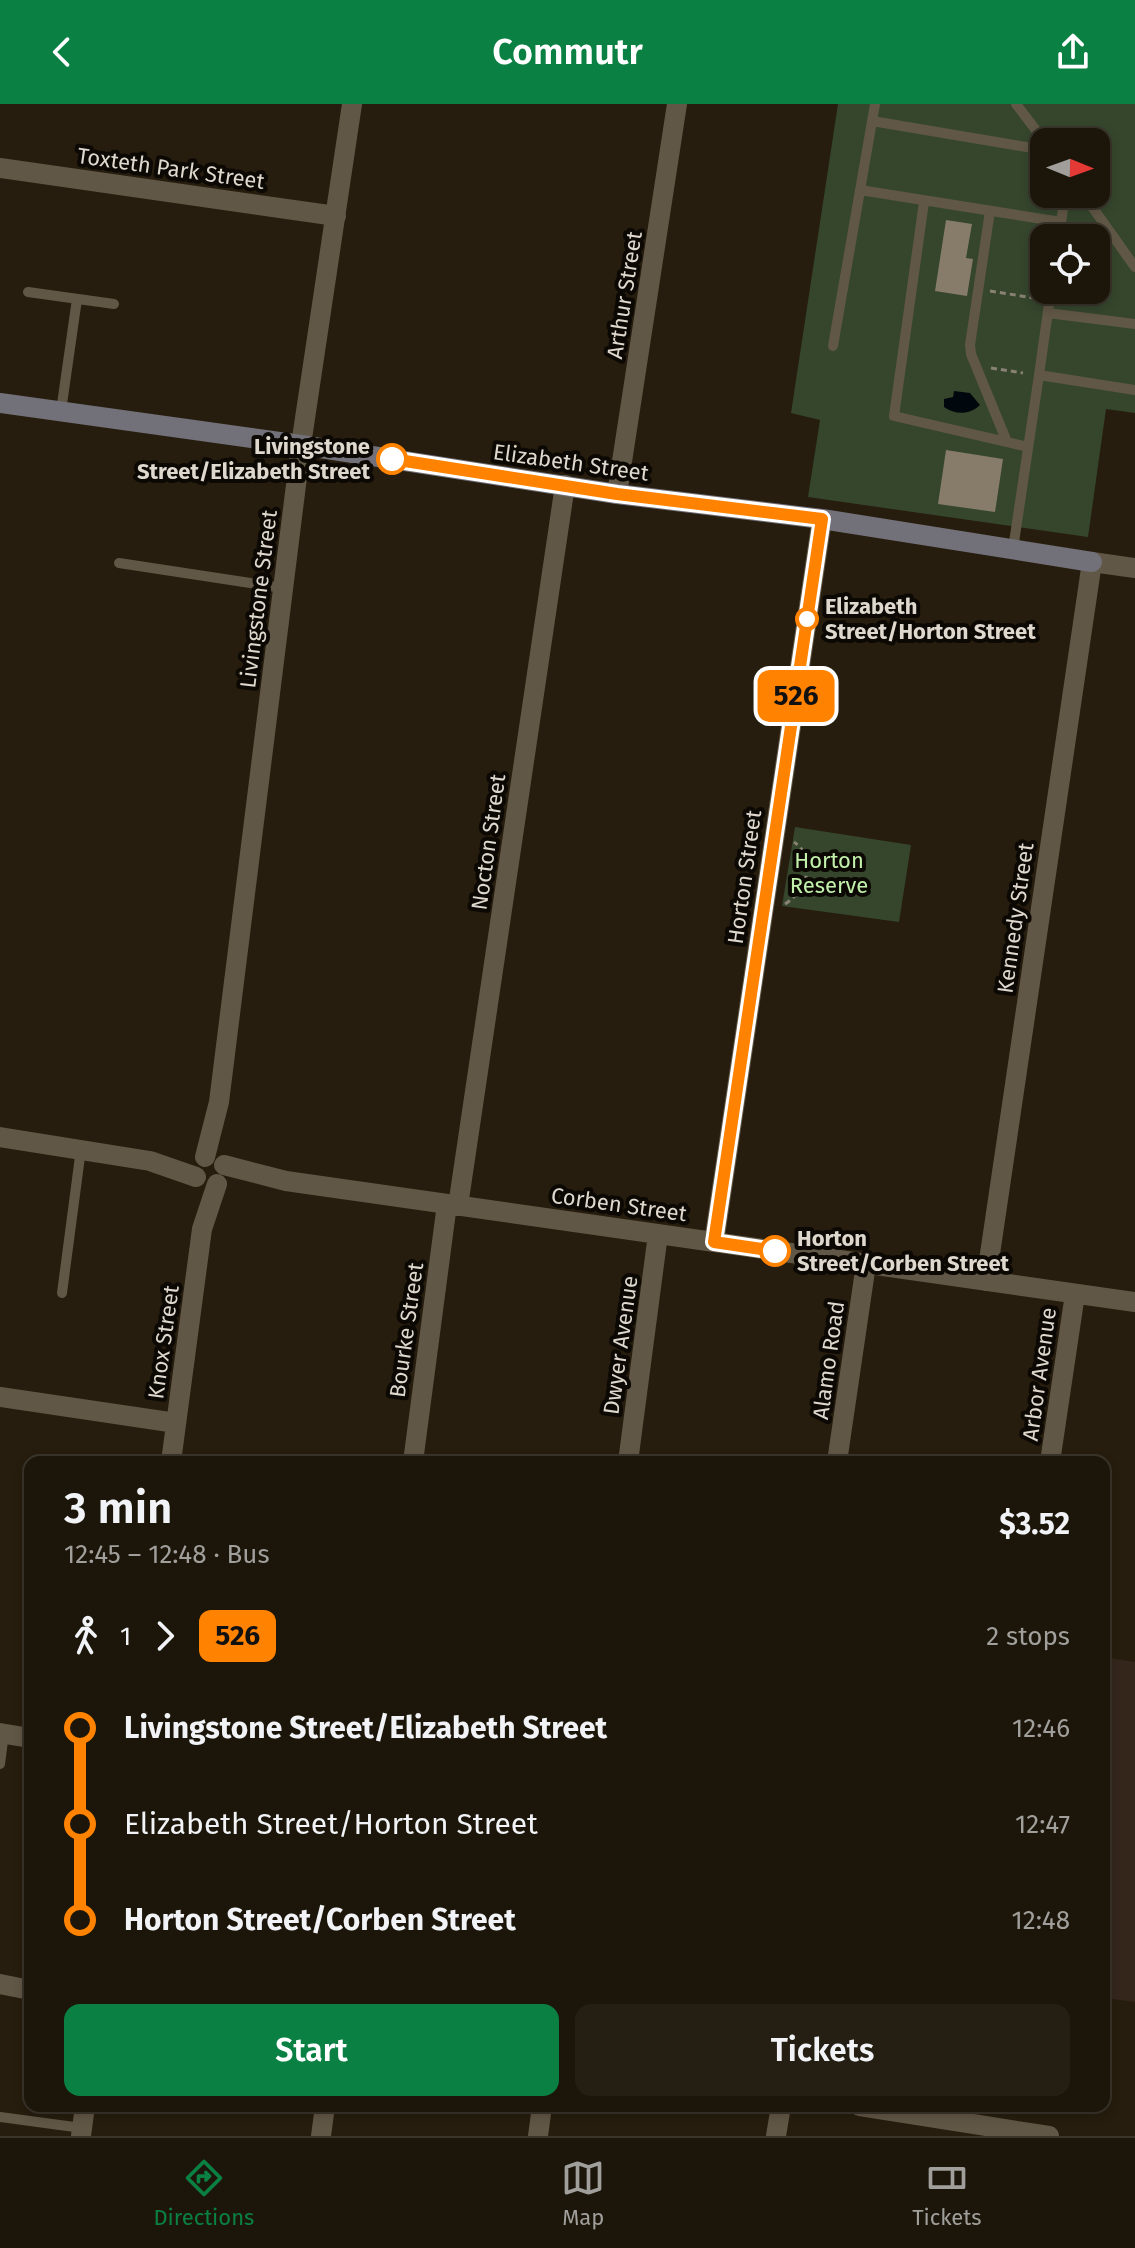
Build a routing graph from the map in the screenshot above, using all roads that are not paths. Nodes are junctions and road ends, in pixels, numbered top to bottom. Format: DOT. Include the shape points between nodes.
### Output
graph roads {
  1 [pos="352,104"];
  2 [pos="677,104"];
  3 [pos="875,104"];
  4 [pos="1016,104"];
  5 [pos="872,121"];
  6 [pos="1034,128"];
  7 [pos="1030,148"];
  8 [pos="0,168"];
  9 [pos="860,190"];
  10 [pos="924,202"];
  11 [pos="1063,208"];
  12 [pos="1094,208"];
  13 [pos="990,211"];
  14 [pos="336,216"];
  15 [pos="1061,222"];
  16 [pos="1131,254"];
  17 [pos="1135,267"];
  18 [pos="28,292"];
  19 [pos="77,299"];
  20 [pos="114,304"];
  21 [pos="1049,304"];
  22 [pos="1048,313"];
  23 [pos="1135,324"];
  24 [pos="833,346"];
  25 [pos="1039,375"];
  26 [pos="1135,390"];
  27 [pos="0,403"];
  28 [pos="61,411"];
  29 [pos="1007,442"];
  30 [pos="301,445"];
  31 [pos="1028,447"];
  32 [pos="565,485"];
  33 [pos="617,494"];
  34 [pos="822,519"];
  35 [pos="1013,549"];
  36 [pos="1092,562"];
  37 [pos="119,563"];
  38 [pos="1135,568"];
  39 [pos="283,588"];
  40 [pos="0,1137"];
  41 [pos="81,1149"];
  42 [pos="210,1171"];
  43 [pos="453,1205"];
  44 [pos="658,1234"];
  45 [pos="714,1242"];
  46 [pos="866,1264"];
  47 [pos="986,1281"];
  48 [pos="62,1293"];
  49 [pos="1075,1294"];
  50 [pos="1135,1302"];
  51 [pos="0,1397"];
  52 [pos="176,1423"];
  53 [pos="172,1456"];
  54 [pos="414,1456"];
  55 [pos="629,1456"];
  56 [pos="838,1456"];
  57 [pos="1051,1456"];
  58 [pos="2,1733"];
  59 [pos="24,1737"];
  60 [pos="0,1764"];
  61 [pos="0,1984"];
  62 [pos="24,1989"];
  63 [pos="84,2112"];
  64 [pos="324,2112"];
  65 [pos="541,2112"];
  66 [pos="780,2112"];
  67 [pos="898,2112"];
  68 [pos="0,2117"];
  69 [pos="82,2132"];
  70 [pos="321,2136"];
  71 [pos="538,2136"];
  72 [pos="776,2136"];
  73 [pos="1049,2136"];
  1 -- 14 [label="street, Livingstone Street"];
  2 -- 33 [label="street, Arthur Street"];
  3 -- 5 [label="lane"];
  4 -- 6 [label="lane"];
  5 -- 7 [label="lane"];
  5 -- 9 [label="lane"];
  8 -- 14 [label="street, Toxteth Park Street"];
  9 -- 10 [label="lane"];
  9 -- 24 [label="lane"];
  10 -- 13 [label="lane"];
  10 -- 29 [label="lane" via="894,416"];
  11 -- 15 [label="lane"];
  12 -- 16 [label="lane"];
  13 -- 15 [label="lane"];
  13 -- 29 [label="lane" via="970,345"];
  14 -- 30 [label="street, Livingstone Street"];
  16 -- 17 [label="lane"];
  18 -- 19 [label="lane"];
  19 -- 20 [label="lane"];
  19 -- 28 [label="lane"];
  21 -- 22 [label="lane"];
  22 -- 23 [label="lane"];
  22 -- 25 [label="lane"];
  25 -- 26 [label="lane"];
  25 -- 31 [label="lane"];
  27 -- 28 [label="street, Elizabeth Street"];
  28 -- 30 [label="street, Elizabeth Street"];
  29 -- 31 [label="lane"];
  30 -- 32 [label="street, Elizabeth Street"];
  30 -- 39 [label="street, Livingstone Street"];
  31 -- 35 [label="lane"];
  32 -- 33 [label="street, Elizabeth Street"];
  32 -- 43 [label="street, Nocton Street"];
  33 -- 34 [label="street, Elizabeth Street"];
  34 -- 35 [label="street, Elizabeth Street"];
  34 -- 45 [label="street, Horton Street"];
  35 -- 36 [label="street, Elizabeth Street"];
  36 -- 38 [label="street, Elizabeth Street"];
  36 -- 47 [label="street, Kennedy Street"];
  37 -- 39 [label="lane"];
  39 -- 42 [label="street, Livingstone Street"];
  40 -- 41 [label="street, Corben Street"];
  41 -- 42 [label="street, Corben Street"];
  41 -- 48 [label="lane"];
  42 -- 43 [label="street, Corben Street"];
  42 -- 52 [label="street, Knox Street"];
  43 -- 44 [label="street, Corben Street"];
  43 -- 54 [label="street, Bourke Street"];
  44 -- 45 [label="street, Corben Street"];
  44 -- 55 [label="street, Dwyer Avenue"];
  45 -- 46 [label="street, Corben Street"];
  46 -- 47 [label="street, Corben Street"];
  46 -- 56 [label="street, Alamo Road"];
  47 -- 49 [label="street, Corben Street"];
  49 -- 50 [label="street, Corben Street"];
  49 -- 57 [label="street, Arbor Avenue"];
  51 -- 52 [label="street"];
  52 -- 53 [label="street, Knox Street"];
  58 -- 59 [label="street"];
  58 -- 60 [label="lane"];
  61 -- 62 [label="street"];
  63 -- 69 [label="street"];
  64 -- 70 [label="street"];
  65 -- 71 [label="street"];
  66 -- 72 [label="street"];
  67 -- 73 [label="street"];
  68 -- 69 [label="lane"];
}
